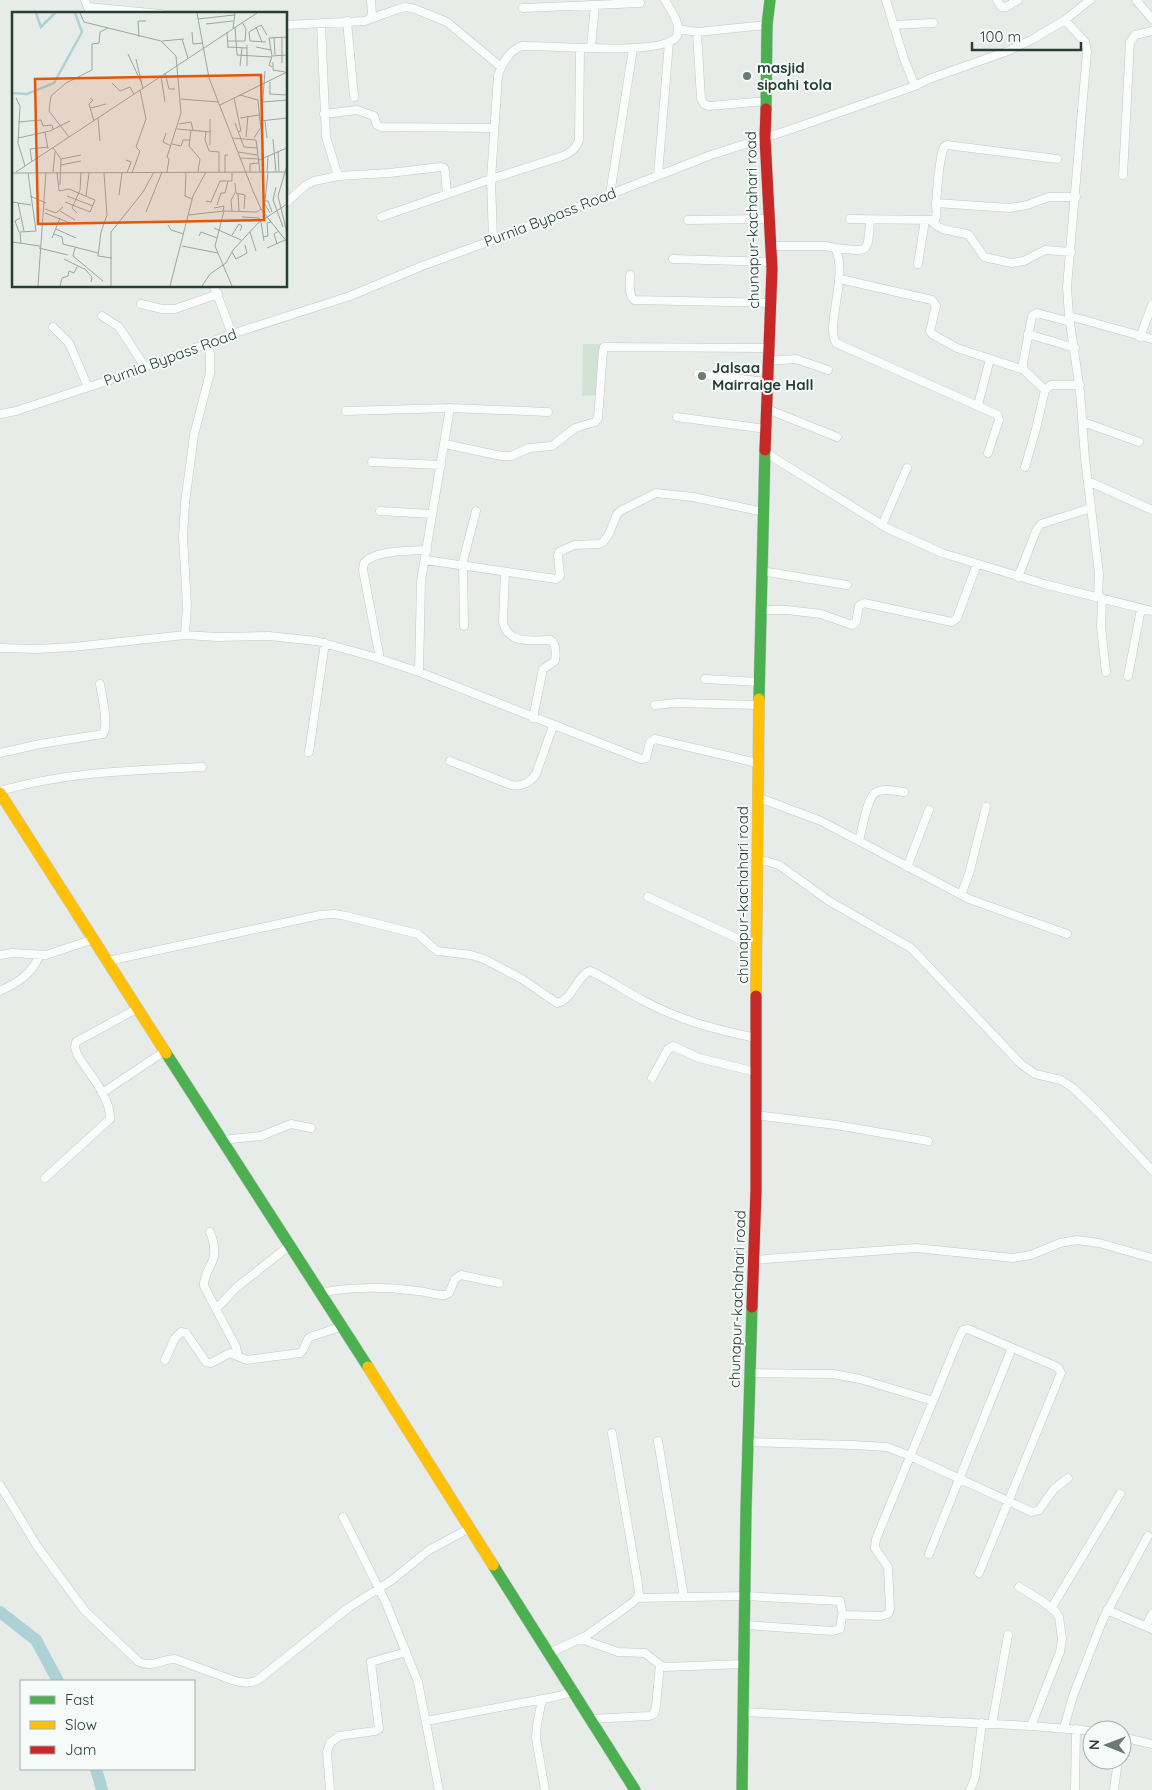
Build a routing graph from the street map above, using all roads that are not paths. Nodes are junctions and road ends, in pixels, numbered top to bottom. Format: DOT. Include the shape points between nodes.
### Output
graph roads {
  1 [pos="371,0"];
  2 [pos="666,0"];
  3 [pos="770,0"];
  4 [pos="886,0"];
  5 [pos="997,0"];
  6 [pos="1018,0"];
  7 [pos="1090,0"];
  8 [pos="1136,0"];
  9 [pos="640,3"];
  10 [pos="595,5"];
  11 [pos="88,7"];
  12 [pos="523,8"];
  13 [pos="140,12"];
  14 [pos="370,19"];
  15 [pos="1152,19"];
  16 [pos="1065,20"];
  17 [pos="346,21"];
  18 [pos="321,23"];
  19 [pos="933,23"];
  20 [pos="288,25"];
  21 [pos="767,25"];
  22 [pos="893,25"];
  23 [pos="678,30"];
  24 [pos="1152,31"];
  25 [pos="697,32"];
  26 [pos="669,42"];
  27 [pos="591,47"];
  28 [pos="580,48"];
  29 [pos="633,49"];
  30 [pos="501,67"];
  31 [pos="916,86"];
  32 [pos="354,97"];
  33 [pos="766,101"];
  34 [pos="324,114"];
  35 [pos="494,128"];
  36 [pos="765,138"];
  37 [pos="1057,159"];
  38 [pos="658,175"];
  39 [pos="1123,175"];
  40 [pos="338,176"];
  41 [pos="491,179"];
  42 [pos="446,194"];
  43 [pos="610,194"];
  44 [pos="1076,197"];
  45 [pos="288,201"];
  46 [pos="936,203"];
  47 [pos="381,217"];
  48 [pos="770,219"];
  49 [pos="850,219"];
  50 [pos="688,220"];
  51 [pos="870,220"];
  52 [pos="928,220"];
  53 [pos="493,240"];
  54 [pos="771,246"];
  55 [pos="835,248"];
  56 [pos="1071,252"];
  57 [pos="673,259"];
  58 [pos="772,262"];
  59 [pos="918,264"];
  60 [pos="630,275"];
  61 [pos="840,279"];
  62 [pos="216,290"];
  63 [pos="770,303"];
  64 [pos="141,304"];
  65 [pos="1152,305"];
  66 [pos="102,316"];
  67 [pos="1070,319"];
  68 [pos="53,327"];
  69 [pos="232,334"];
  70 [pos="1028,334"];
  71 [pos="1140,337"];
  72 [pos="1152,339"];
  73 [pos="208,343"];
  74 [pos="768,348"];
  75 [pos="1075,348"];
  76 [pos="990,360"];
  77 [pos="768,361"];
  78 [pos="145,366"];
  79 [pos="828,370"];
  80 [pos="1024,370"];
  81 [pos="698,374"];
  82 [pos="767,382"];
  83 [pos="1080,385"];
  84 [pos="88,387"];
  85 [pos="1045,390"];
  86 [pos="978,405"];
  87 [pos="450,408"];
  88 [pos="767,409"];
  89 [pos="346,411"];
  90 [pos="548,412"];
  91 [pos="0,414"];
  92 [pos="677,418"];
  93 [pos="1083,422"];
  94 [pos="766,429"];
  95 [pos="837,437"];
  96 [pos="1139,442"];
  97 [pos="445,444"];
  98 [pos="988,453"];
  99 [pos="766,454"];
  100 [pos="372,462"];
  101 [pos="441,465"];
  102 [pos="1025,467"];
  103 [pos="907,468"];
  104 [pos="1088,482"];
  105 [pos="1091,508"];
  106 [pos="1152,510"];
  107 [pos="380,511"];
  108 [pos="476,511"];
  109 [pos="764,512"];
  110 [pos="432,514"];
  111 [pos="882,525"];
  112 [pos="427,550"];
  113 [pos="425,560"];
  114 [pos="977,564"];
  115 [pos="462,566"];
  116 [pos="761,571"];
  117 [pos="505,572"];
  118 [pos="1018,577"];
  119 [pos="847,585"];
  120 [pos="1100,598"];
  121 [pos="1141,609"];
  122 [pos="760,610"];
  123 [pos="1152,611"];
  124 [pos="464,626"];
  125 [pos="184,635"];
  126 [pos="325,643"];
  127 [pos="0,648"];
  128 [pos="380,659"];
  129 [pos="419,672"];
  130 [pos="1106,672"];
  131 [pos="1128,676"];
  132 [pos="705,679"];
  133 [pos="759,682"];
  134 [pos="100,684"];
  135 [pos="655,705"];
  136 [pos="758,706"];
  137 [pos="533,718"];
  138 [pos="553,726"];
  139 [pos="309,752"];
  140 [pos="0,753"];
  141 [pos="450,761"];
  142 [pos="757,763"];
  143 [pos="202,767"];
  144 [pos="0,792"];
  145 [pos="904,792"];
  146 [pos="757,797"];
  147 [pos="986,807"];
  148 [pos="929,810"];
  149 [pos="859,841"];
  150 [pos="757,862"];
  151 [pos="907,867"];
  152 [pos="961,895"];
  153 [pos="648,897"];
  154 [pos="1067,934"];
  155 [pos="94,939"];
  156 [pos="756,948"];
  157 [pos="0,955"];
  158 [pos="38,956"];
  159 [pos="108,961"];
  160 [pos="0,991"];
  161 [pos="138,1008"];
  162 [pos="756,1038"];
  163 [pos="165,1051"];
  164 [pos="756,1072"];
  165 [pos="652,1078"];
  166 [pos="102,1093"];
  167 [pos="755,1114"];
  168 [pos="311,1128"];
  169 [pos="222,1140"];
  170 [pos="928,1141"];
  171 [pos="1152,1170"];
  172 [pos="44,1178"];
  173 [pos="210,1232"];
  174 [pos="289,1246"];
  175 [pos="1152,1258"];
  176 [pos="754,1260"];
  177 [pos="499,1283"];
  178 [pos="321,1293"];
  179 [pos="216,1308"];
  180 [pos="342,1326"];
  181 [pos="1012,1348"];
  182 [pos="238,1356"];
  183 [pos="165,1360"];
  184 [pos="750,1372"];
  185 [pos="933,1401"];
  186 [pos="612,1433"];
  187 [pos="658,1441"];
  188 [pos="748,1442"];
  189 [pos="910,1456"];
  190 [pos="1068,1478"];
  191 [pos="960,1479"];
  192 [pos="0,1485"];
  193 [pos="1120,1494"];
  194 [pos="1008,1501"];
  195 [pos="343,1518"];
  196 [pos="470,1528"];
  197 [pos="1148,1536"];
  198 [pos="930,1554"];
  199 [pos="980,1573"];
  200 [pos="1019,1587"];
  201 [pos="378,1588"];
  202 [pos="745,1596"];
  203 [pos="684,1597"];
  204 [pos="638,1598"];
  205 [pos="1052,1608"];
  206 [pos="1108,1610"];
  207 [pos="1152,1614"];
  208 [pos="843,1615"];
  209 [pos="745,1625"];
  210 [pos="1149,1628"];
  211 [pos="1008,1635"];
  212 [pos="581,1639"];
  213 [pos="406,1652"];
  214 [pos="549,1654"];
  215 [pos="744,1664"];
  216 [pos="660,1665"];
  217 [pos="573,1692"];
  218 [pos="542,1699"];
  219 [pos="743,1712"];
  220 [pos="590,1720"];
  221 [pos="426,1721"];
  222 [pos="982,1723"];
  223 [pos="992,1724"];
  224 [pos="1031,1726"];
  225 [pos="1064,1728"];
  226 [pos="1076,1729"];
  227 [pos="1082,1730"];
  228 [pos="1132,1739"];
  229 [pos="1152,1744"];
  230 [pos="1117,1770"];
  231 [pos="330,1790"];
  232 [pos="439,1790"];
  233 [pos="545,1790"];
  234 [pos="635,1790"];
  235 [pos="742,1790"];
  236 [pos="970,1790"];
  237 [pos="1075,1790"];
  238 [pos="1114,1790"];
  1 -- 14 [label="street"];
  2 -- 23 [label="street"];
  3 -- 21 [label="street, chunapur-kachahari road"];
  4 -- 22 [label="street"];
  5 -- 6 [label="street" via="1001,7"];
  7 -- 16 [label="street, Purnia Bypass Road"];
  8 -- 15 [label="street"];
  9 -- 10 [label="street"];
  10 -- 12 [label="street"];
  10 -- 27 [label="street"];
  11 -- 13 [label="street"];
  14 -- 17 [label="street"];
  14 -- 30 [label="street" via="406,7 415,9 448,22"];
  16 -- 31 [label="street, Purnia Bypass Road" via="1021,45"];
  16 -- 44 [label="street" via="1085,42 1087,51"];
  17 -- 18 [label="street"];
  17 -- 32 [label="street"];
  18 -- 20 [label="street"];
  18 -- 34 [label="street"];
  19 -- 22 [label="street"];
  21 -- 25 [label="street"];
  21 -- 33 [label="street, chunapur-kachahari road"];
  22 -- 31 [label="street"];
  23 -- 25 [label="street"];
  23 -- 26 [label="street"];
  24 -- 39 [label="street" via="1135,36 1130,42"];
  25 -- 33 [label="street" via="704,104"];
  26 -- 29 [label="street"];
  26 -- 38 [label="street"];
  27 -- 28 [label="street"];
  27 -- 29 [label="street"];
  28 -- 30 [label="street" via="522,46 512,52"];
  28 -- 41 [label="street" via="577,146 563,156"];
  29 -- 43 [label="street"];
  30 -- 35 [label="street"];
  31 -- 36 [label="street, Purnia Bypass Road"];
  33 -- 36 [label="street, chunapur-kachahari road"];
  34 -- 35 [label="street" via="359,111 374,116 381,127"];
  34 -- 40 [label="street" via="328,148"];
  35 -- 41 [label="street"];
  36 -- 38 [label="street, Purnia Bypass Road"];
  36 -- 48 [label="street, chunapur-kachahari road"];
  37 -- 46 [label="street" via="947,145 942,150"];
  38 -- 43 [label="street, Purnia Bypass Road"];
  40 -- 42 [label="street" via="441,166 446,171"];
  40 -- 45 [label="street" via="306,185"];
  41 -- 42 [label="street"];
  41 -- 53 [label="street"];
  42 -- 47 [label="street"];
  43 -- 53 [label="street, Purnia Bypass Road"];
  44 -- 46 [label="street" via="1049,197 1010,208"];
  44 -- 56 [label="street"];
  46 -- 52 [label="street" via="937,216 935,220"];
  48 -- 50 [label="street"];
  48 -- 54 [label="street, chunapur-kachahari road"];
  49 -- 51 [label="street"];
  51 -- 52 [label="street"];
  51 -- 55 [label="street" via="868,247 860,250"];
  52 -- 56 [label="street" via="940,228 969,235 980,253 990,260 1018,264 1046,250"];
  52 -- 59 [label="street"];
  53 -- 69 [label="street, Purnia Bypass Road" via="350,296"];
  54 -- 55 [label="street"];
  54 -- 58 [label="street, chunapur-kachahari road"];
  55 -- 61 [label="street"];
  56 -- 67 [label="street" via="1067,296"];
  57 -- 58 [label="street"];
  58 -- 63 [label="street, chunapur-kachahari road"];
  60 -- 63 [label="street" via="634,300"];
  61 -- 76 [label="street" via="932,300 936,306 930,326 932,334 957,348"];
  61 -- 86 [label="street" via="833,333 836,343"];
  62 -- 64 [label="street" via="175,309"];
  62 -- 69 [label="street"];
  63 -- 74 [label="street, chunapur-kachahari road"];
  65 -- 71 [label="street"];
  66 -- 78 [label="street" via="119,327"];
  67 -- 70 [label="street" via="1034,313"];
  67 -- 71 [label="street"];
  67 -- 75 [label="street"];
  68 -- 84 [label="street" via="69,342"];
  69 -- 73 [label="street, Purnia Bypass Road"];
  70 -- 75 [label="street"];
  70 -- 80 [label="street"];
  71 -- 72 [label="street"];
  73 -- 78 [label="street, Purnia Bypass Road"];
  73 -- 125 [label="street" via="210,373 194,435 185,503 183,538 187,605"];
  74 -- 77 [label="street, chunapur-kachahari road"];
  74 -- 97 [label="street" via="604,347 596,422 575,428 552,446 529,448 511,456"];
  75 -- 83 [label="street"];
  76 -- 80 [label="street"];
  76 -- 86 [label="street"];
  77 -- 79 [label="street" via="796,359"];
  77 -- 82 [label="street, chunapur-kachahari road"];
  78 -- 84 [label="street, Purnia Bypass Road"];
  80 -- 85 [label="street"];
  81 -- 82 [label="street"];
  82 -- 88 [label="street, chunapur-kachahari road"];
  83 -- 85 [label="street" via="1051,385"];
  83 -- 93 [label="street"];
  84 -- 91 [label="street, Purnia Bypass Road"];
  85 -- 102 [label="street"];
  86 -- 98 [label="street" via="999,417"];
  87 -- 89 [label="street"];
  87 -- 90 [label="street"];
  87 -- 97 [label="street"];
  88 -- 94 [label="street, chunapur-kachahari road"];
  88 -- 95 [label="street"];
  92 -- 94 [label="street"];
  93 -- 96 [label="street"];
  93 -- 104 [label="street"];
  94 -- 99 [label="street, chunapur-kachahari road"];
  97 -- 101 [label="street"];
  99 -- 109 [label="street, chunapur-kachahari road"];
  99 -- 111 [label="street"];
  100 -- 101 [label="street"];
  101 -- 110 [label="street"];
  103 -- 111 [label="street"];
  104 -- 105 [label="street"];
  104 -- 106 [label="street"];
  105 -- 118 [label="street" via="1041,524"];
  105 -- 120 [label="street"];
  107 -- 110 [label="street"];
  108 -- 115 [label="street"];
  109 -- 116 [label="street, chunapur-kachahari road"];
  109 -- 117 [label="street" via="656,493 617,514 603,542 568,546 559,552 558,578"];
  110 -- 112 [label="street"];
  111 -- 114 [label="street" via="942,553"];
  112 -- 113 [label="street"];
  112 -- 128 [label="street" via="379,555 364,564"];
  113 -- 115 [label="street"];
  113 -- 129 [label="street" via="420,587"];
  114 -- 118 [label="street"];
  114 -- 122 [label="street" via="957,618 952,622 864,603 859,606 856,622 852,625 821,614"];
  115 -- 117 [label="street"];
  115 -- 124 [label="street"];
  116 -- 119 [label="street"];
  116 -- 122 [label="street, chunapur-kachahari road"];
  117 -- 137 [label="street" via="503,622 506,630 520,641 550,640 555,645 555,661 544,669"];
  118 -- 120 [label="street"];
  120 -- 121 [label="street"];
  120 -- 130 [label="street"];
  121 -- 123 [label="street"];
  121 -- 131 [label="street"];
  122 -- 133 [label="street, chunapur-kachahari road"];
  125 -- 126 [label="street" via="296,638"];
  125 -- 127 [label="street" via="73,647"];
  126 -- 128 [label="street"];
  126 -- 139 [label="street"];
  128 -- 129 [label="street"];
  129 -- 137 [label="street"];
  132 -- 133 [label="street"];
  133 -- 136 [label="street, chunapur-kachahari road"];
  134 -- 140 [label="street" via="103,734"];
  135 -- 136 [label="street" via="677,702"];
  136 -- 142 [label="street, chunapur-kachahari road"];
  137 -- 138 [label="street"];
  138 -- 141 [label="street" via="536,774 522,785 511,785"];
  138 -- 142 [label="street" via="641,759 646,758 650,742 656,739"];
  142 -- 146 [label="street, chunapur-kachahari road"];
  143 -- 144 [label="street" via="86,774 37,781"];
  144 -- 155 [label="street"];
  145 -- 149 [label="street" via="883,790 873,795"];
  146 -- 149 [label="street" via="812,817"];
  146 -- 150 [label="street, chunapur-kachahari road"];
  147 -- 152 [label="street" via="972,866"];
  148 -- 151 [label="street"];
  149 -- 151 [label="street"];
  150 -- 156 [label="street, chunapur-kachahari road"];
  150 -- 171 [label="street" via="778,865 829,901 910,948 1021,1064 1035,1074 1061,1080 1073,1088"];
  151 -- 152 [label="street"];
  152 -- 154 [label="street"];
  153 -- 156 [label="street"];
  155 -- 158 [label="street"];
  155 -- 159 [label="street"];
  156 -- 162 [label="street, chunapur-kachahari road"];
  157 -- 158 [label="street"];
  158 -- 160 [label="street" via="32,970"];
  159 -- 161 [label="street"];
  159 -- 162 [label="street" via="334,914 418,934 438,952 484,959 557,1003 565,999 590,971 679,1018"];
  161 -- 163 [label="street"];
  161 -- 166 [label="street" via="75,1044 83,1065"];
  162 -- 164 [label="street, chunapur-kachahari road"];
  163 -- 166 [label="street"];
  163 -- 169 [label="street"];
  164 -- 165 [label="street" via="699,1058 674,1046 668,1049"];
  164 -- 167 [label="street, chunapur-kachahari road"];
  166 -- 172 [label="street" via="110,1119"];
  167 -- 170 [label="street"];
  167 -- 176 [label="street, chunapur-kachahari road"];
  168 -- 169 [label="street" via="290,1124 261,1136"];
  169 -- 174 [label="street"];
  173 -- 179 [label="street" via="214,1255 204,1284"];
  174 -- 178 [label="street"];
  174 -- 179 [label="street"];
  175 -- 176 [label="street" via="1077,1240 1013,1258 916,1248"];
  176 -- 184 [label="street, chunapur-kachahari road"];
  177 -- 178 [label="street" via="461,1275 455,1278 449,1293 444,1296 363,1288"];
  178 -- 180 [label="street"];
  179 -- 182 [label="street"];
  180 -- 182 [label="street" via="310,1337 300,1353 247,1360"];
  180 -- 196 [label="street"];
  181 -- 185 [label="street" via="970,1329 963,1330"];
  181 -- 191 [label="street"];
  181 -- 194 [label="street" via="1058,1368 1061,1373"];
  182 -- 183 [label="street" via="230,1353 214,1362 206,1362 184,1331 179,1333"];
  184 -- 185 [label="street" via="833,1374"];
  184 -- 188 [label="street, chunapur-kachahari road"];
  185 -- 189 [label="street"];
  186 -- 204 [label="street"];
  187 -- 203 [label="street"];
  188 -- 189 [label="street" via="881,1446"];
  188 -- 202 [label="street, chunapur-kachahari road"];
  189 -- 191 [label="street"];
  189 -- 208 [label="street" via="875,1543 888,1567 890,1612 881,1616"];
  190 -- 194 [label="street" via="1054,1489 1037,1511 1032,1512"];
  191 -- 194 [label="street"];
  191 -- 198 [label="street"];
  192 -- 201 [label="street" via="38,1546 85,1611 144,1664 175,1659 235,1681 255,1681"];
  193 -- 205 [label="street"];
  194 -- 199 [label="street"];
  195 -- 201 [label="street"];
  196 -- 201 [label="street" via="421,1556"];
  196 -- 214 [label="street"];
  197 -- 206 [label="street"];
  200 -- 205 [label="street"];
  201 -- 213 [label="street"];
  202 -- 203 [label="street"];
  202 -- 208 [label="street" via="840,1601"];
  202 -- 209 [label="street, chunapur-kachahari road"];
  203 -- 204 [label="street"];
  204 -- 212 [label="street"];
  205 -- 224 [label="street" via="1059,1617 1062,1648"];
  206 -- 210 [label="street"];
  206 -- 225 [label="street" via="1073,1696"];
  207 -- 210 [label="street"];
  208 -- 209 [label="street" via="840,1629 833,1631"];
  209 -- 215 [label="street, chunapur-kachahari road"];
  211 -- 223 [label="street"];
  212 -- 214 [label="street"];
  212 -- 216 [label="street" via="618,1652 645,1653"];
  213 -- 221 [label="street" via="418,1682"];
  213 -- 231 [label="street" via="371,1662 379,1729 340,1736 330,1743 327,1752"];
  214 -- 217 [label="street"];
  215 -- 216 [label="street" via="670,1668"];
  215 -- 219 [label="street, chunapur-kachahari road"];
  216 -- 220 [label="street" via="654,1714"];
  217 -- 218 [label="street"];
  217 -- 220 [label="street"];
  218 -- 221 [label="street"];
  218 -- 233 [label="street" via="536,1738"];
  219 -- 222 [label="street"];
  219 -- 235 [label="street, chunapur-kachahari road"];
  220 -- 234 [label="street"];
  221 -- 232 [label="street"];
  222 -- 223 [label="street"];
  222 -- 236 [label="street" via="975,1778"];
  223 -- 224 [label="street"];
  224 -- 225 [label="street"];
  225 -- 226 [label="street"];
  226 -- 227 [label="street"];
  226 -- 237 [label="street"];
  228 -- 229 [label="street"];
  230 -- 238 [label="street"];
}
